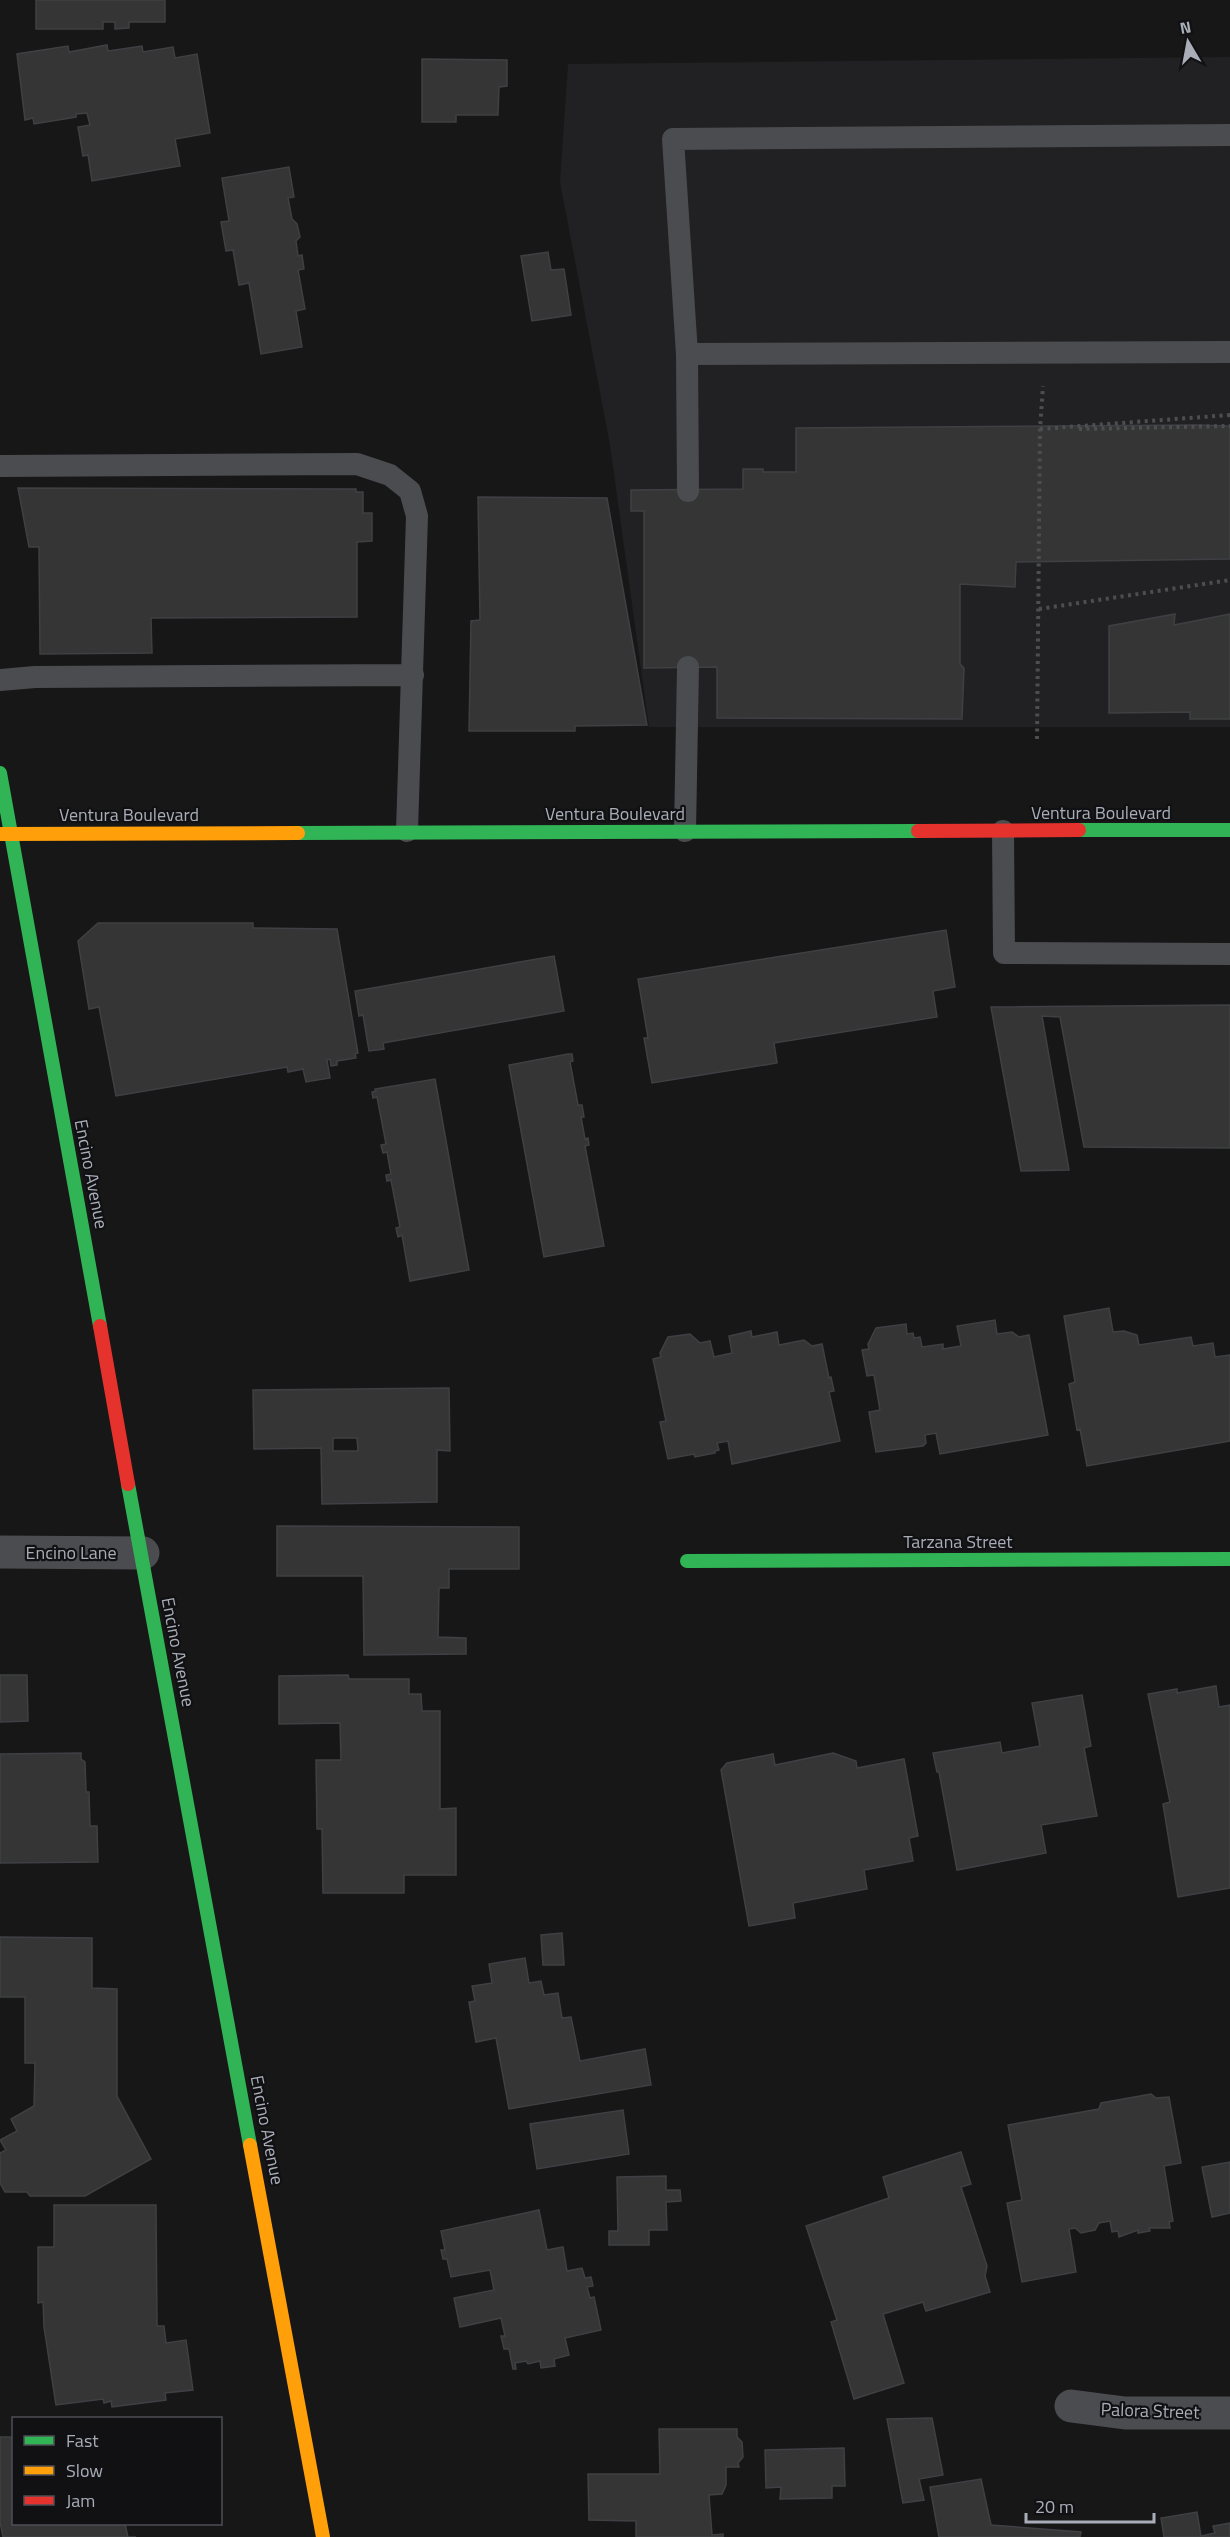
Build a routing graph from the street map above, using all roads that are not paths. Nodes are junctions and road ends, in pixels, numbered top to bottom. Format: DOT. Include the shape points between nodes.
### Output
graph roads {
  1 [pos="1230,135"];
  2 [pos="1230,352"];
  3 [pos="687,354"];
  4 [pos="0,465"];
  5 [pos="688,490"];
  6 [pos="688,667"];
  7 [pos="413,675"];
  8 [pos="0,680"];
  9 [pos="0,773"];
  10 [pos="1230,830"];
  11 [pos="407,831"];
  12 [pos="685,831"];
  13 [pos="1003,831"];
  14 [pos="5,834"];
  15 [pos="1230,954"];
  16 [pos="0,1552"];
  17 [pos="142,1553"];
  18 [pos="1230,1559"];
  19 [pos="687,1561"];
  20 [pos="1071,2406"];
  21 [pos="1230,2413"];
  22 [pos="323,2537"];
  1 -- 3 [label="lane" via="673,139"];
  2 -- 3 [label="lane"];
  3 -- 5 [label="lane"];
  4 -- 7 [label="lane" via="357,464 390,475 410,491 417,516"];
  6 -- 12 [label="lane"];
  7 -- 8 [label="lane"];
  7 -- 11 [label="lane"];
  9 -- 14 [label="street, Encino Avenue"];
  10 -- 13 [label="street, Ventura Boulevard"];
  11 -- 12 [label="street, Ventura Boulevard"];
  11 -- 14 [label="street, Ventura Boulevard"];
  12 -- 13 [label="street, Ventura Boulevard"];
  13 -- 15 [label="lane" via="1004,953"];
  14 -- 17 [label="street, Encino Avenue"];
  16 -- 17 [label="street, Encino Lane"];
  17 -- 22 [label="street, Encino Avenue"];
  18 -- 19 [label="street, Tarzana Street"];
  20 -- 21 [label="street, Palora Street" via="1125,2413"];
}
